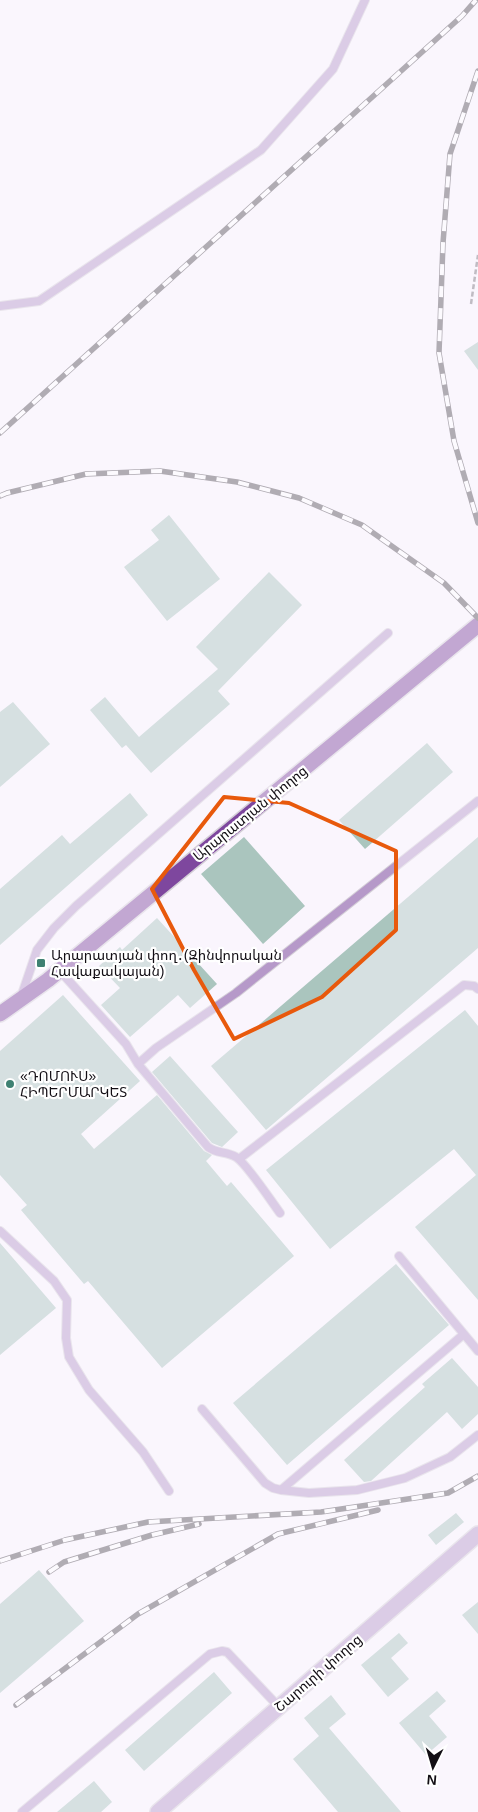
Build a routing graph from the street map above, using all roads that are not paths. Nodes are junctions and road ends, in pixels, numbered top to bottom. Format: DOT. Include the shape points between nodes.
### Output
graph roads {
  1 [pos="365,0"];
  2 [pos="0,306"];
  3 [pos="478,625"];
  4 [pos="388,633"];
  5 [pos="478,802"];
  6 [pos="59,970"];
  7 [pos="478,990"];
  8 [pos="20,1000"];
  9 [pos="0,1014"];
  10 [pos="0,1020"];
  11 [pos="138,1064"];
  12 [pos="239,1159"];
  13 [pos="280,1213"];
  14 [pos="0,1231"];
  15 [pos="399,1256"];
  16 [pos="464,1334"];
  17 [pos="478,1351"];
  18 [pos="202,1409"];
  19 [pos="478,1435"];
  20 [pos="281,1490"];
  21 [pos="168,1491"];
  22 [pos="478,1534"];
  23 [pos="278,1707"];
  24 [pos="22,1812"];
  25 [pos="158,1812"];
  1 -- 2 [label="lane" via="333,69 261,150 39,301"];
  3 -- 6 [label="main road, Արարատյան փողոց"];
  4 -- 8 [label="lane" via="76,906 37,950"];
  5 -- 11 [label="lane" via="236,993"];
  6 -- 8 [label="main road, Արարատյան փողոց"];
  6 -- 11 [label="lane" via="126,1044"];
  7 -- 12 [label="lane" via="464,985"];
  8 -- 9 [label="main road, Արարատյան փողոց"];
  8 -- 10 [label="main road, Արարատյան փողոց"];
  11 -- 12 [label="lane" via="208,1146"];
  12 -- 13 [label="lane"];
  14 -- 21 [label="lane" via="54,1281 68,1300 66,1338 69,1358 89,1390 143,1452"];
  15 -- 16 [label="lane"];
  16 -- 17 [label="lane"];
  16 -- 20 [label="lane"];
  18 -- 20 [label="lane" via="265,1483"];
  19 -- 20 [label="lane" via="450,1457 405,1478 357,1490 309,1493"];
  22 -- 23 [label="street, Շարուրի փողոց"];
  23 -- 24 [label="lane" via="227,1652 210,1654"];
  23 -- 25 [label="street, Շարուրի փողոց"];
}
